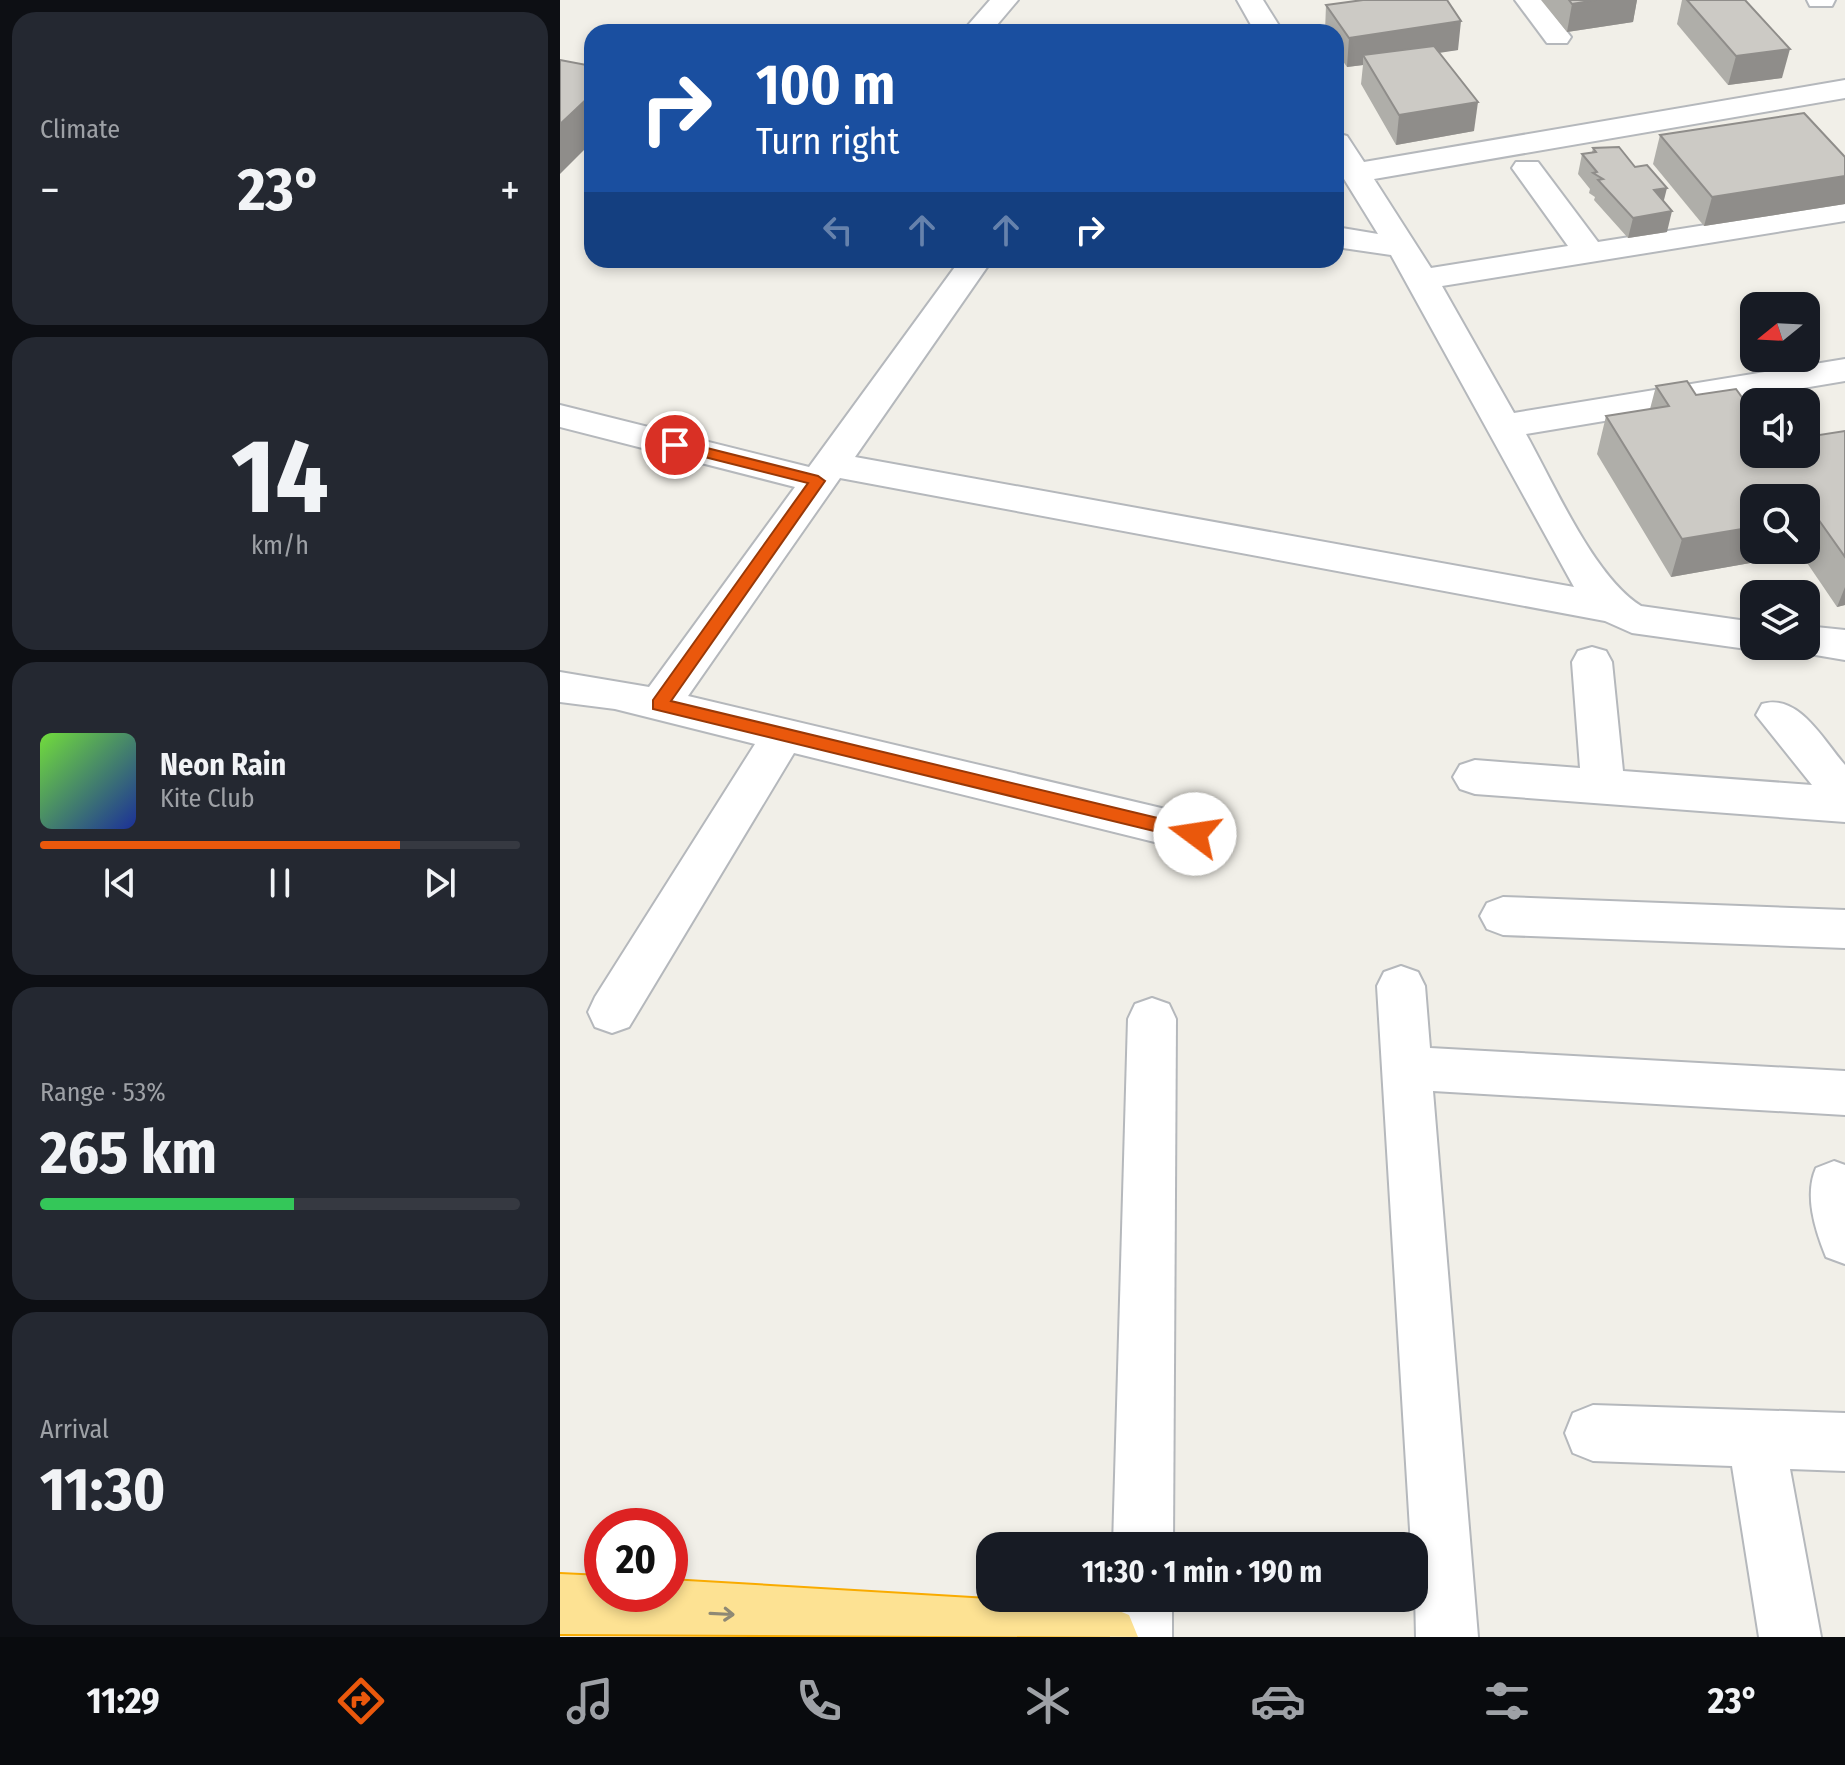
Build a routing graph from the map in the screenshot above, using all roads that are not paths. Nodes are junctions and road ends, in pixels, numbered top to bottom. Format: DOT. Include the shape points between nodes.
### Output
graph roads {
  1 [pos="1005,0"];
  2 [pos="1250,0"];
  3 [pos="1528,0"];
  4 [pos="983,24"];
  5 [pos="1264,24"];
  6 [pos="1557,37"];
  7 [pos="1845,89"];
  8 [pos="1344,155"];
  9 [pos="1527,168"];
  10 [pos="1355,173"];
  11 [pos="1845,212"];
  12 [pos="1344,238"];
  13 [pos="1401,247"];
  14 [pos="1589,252"];
  15 [pos="970,268"];
  16 [pos="1422,279"];
  17 [pos="1845,370"];
  18 [pos="560,416"];
  19 [pos="1507,426"];
  20 [pos="824,472"];
  21 [pos="1616,609"];
  22 [pos="1740,634"];
  23 [pos="1820,642"];
  24 [pos="1845,645"];
  25 [pos="1592,662"];
  26 [pos="560,687"];
  27 [pos="659,705"];
  28 [pos="1777,715"];
  29 [pos="783,735"];
  30 [pos="1475,777"];
  31 [pos="1603,788"];
  32 [pos="1845,795"];
  33 [pos="1845,805"];
  34 [pos="1195,834"];
  35 [pos="1503,916"];
  36 [pos="1845,929"];
  37 [pos="1401,986"];
  38 [pos="612,1012"];
  39 [pos="1152,1019"];
  40 [pos="1408,1068"];
  41 [pos="1845,1093"];
  42 [pos="1834,1185"];
  43 [pos="1845,1239"];
  44 [pos="1593,1433"];
  45 [pos="1756,1439"];
  46 [pos="1845,1442"];
  47 [pos="1143,1532"];
  48 [pos="560,1604"];
  49 [pos="1142,1612"];
  50 [pos="1107,1637"];
  51 [pos="1141,1637"];
  52 [pos="1447,1637"];
  53 [pos="1790,1637"];
  1 -- 4 [label="street"];
  2 -- 5 [label="street"];
  3 -- 6 [label="street"];
  7 -- 10 [label="street"];
  8 -- 10 [label="street"];
  9 -- 14 [label="street"];
  10 -- 13 [label="street"];
  11 -- 14 [label="street"];
  12 -- 13 [label="street"];
  13 -- 16 [label="street"];
  14 -- 16 [label="street"];
  15 -- 20 [label="street"];
  16 -- 19 [label="street"];
  17 -- 19 [label="street"];
  18 -- 20 [label="street"];
  19 -- 21 [label="street" via="1588,578"];
  20 -- 21 [label="street"];
  20 -- 27 [label="street"];
  21 -- 22 [label="street" via="1632,619"];
  23 -- 24 [label="street"];
  25 -- 31 [label="street"];
  26 -- 27 [label="street"];
  27 -- 29 [label="street"];
  28 -- 32 [label="street"];
  29 -- 34 [label="street"];
  29 -- 38 [label="street"];
  30 -- 31 [label="street"];
  31 -- 33 [label="street"];
  35 -- 36 [label="street"];
  37 -- 40 [label="street"];
  39 -- 47 [label="street"];
  40 -- 41 [label="street"];
  40 -- 52 [label="street"];
  42 -- 43 [label="street"];
  44 -- 45 [label="street"];
  45 -- 46 [label="street"];
  45 -- 53 [label="street"];
  48 -- 50 [label="highway, one-way"];
  49 -- 51 [label="street"];
}
